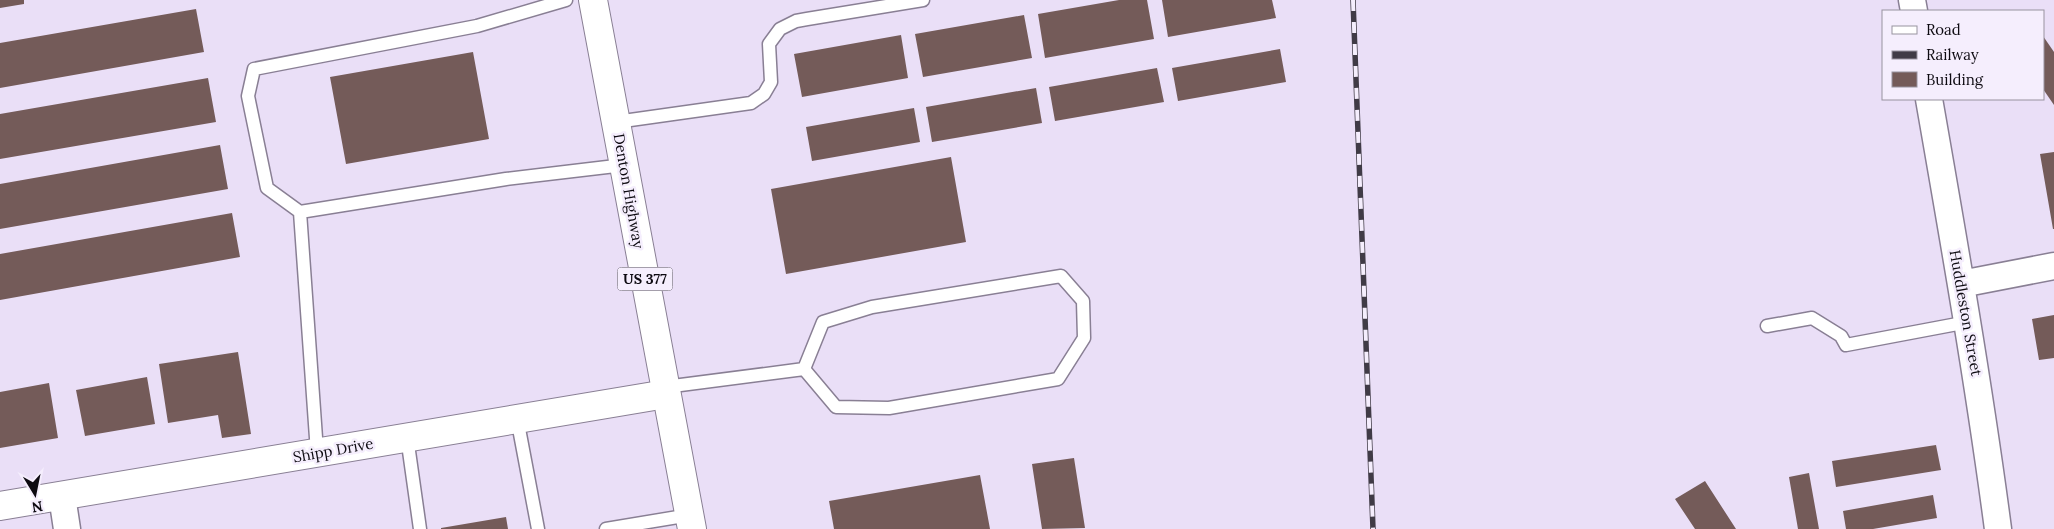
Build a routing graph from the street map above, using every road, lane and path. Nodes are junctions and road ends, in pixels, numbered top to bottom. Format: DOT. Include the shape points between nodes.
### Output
graph roads {
  1 [pos="566,0"];
  2 [pos="593,0"];
  3 [pos="923,0"];
  4 [pos="1929,100"];
  5 [pos="616,122"];
  6 [pos="624,165"];
  7 [pos="300,212"];
  8 [pos="2054,266"];
  9 [pos="1961,284"];
  10 [pos="1968,322"];
  11 [pos="1767,326"];
  12 [pos="804,369"];
  13 [pos="665,390"];
  14 [pos="517,418"];
  15 [pos="407,437"];
  16 [pos="318,452"];
  17 [pos="62,496"];
  18 [pos="0,506"];
  19 [pos="691,522"];
  20 [pos="67,529"];
  21 [pos="420,529"];
  22 [pos="538,529"];
  23 [pos="606,529"];
  24 [pos="1998,529"];
  1 -- 7 [label="lane" via="477,26 254,69 248,96 268,188"];
  2 -- 5 [label="street, Denton Highway / US 377"];
  3 -- 5 [label="lane" via="796,21 780,29 769,44 771,82 764,94 751,103"];
  4 -- 9 [label="street, Huddleston Street"];
  5 -- 6 [label="street, Denton Highway / US 377"];
  6 -- 7 [label="lane" via="506,179"];
  6 -- 13 [label="street, Denton Highway / US 377"];
  7 -- 16 [label="lane"];
  8 -- 9 [label="street"];
  9 -- 10 [label="street, Huddleston Street"];
  10 -- 11 [label="lane" via="1846,346 1841,336 1812,318"];
  10 -- 24 [label="street, Huddleston Street"];
  12 -- 12 [label="lane" via="823,322 872,307 1061,276 1083,301 1084,338 1058,379 889,408 836,407"];
  12 -- 13 [label="lane"];
  13 -- 14 [label="street, Shipp Drive"];
  13 -- 19 [label="street, Denton Highway / US 377"];
  14 -- 15 [label="street, Shipp Drive"];
  14 -- 22 [label="lane"];
  15 -- 16 [label="street, Shipp Drive"];
  15 -- 21 [label="lane"];
  16 -- 17 [label="street, Shipp Drive"];
  17 -- 18 [label="street, Shipp Drive"];
  17 -- 20 [label="street"];
  19 -- 23 [label="lane"];
}
